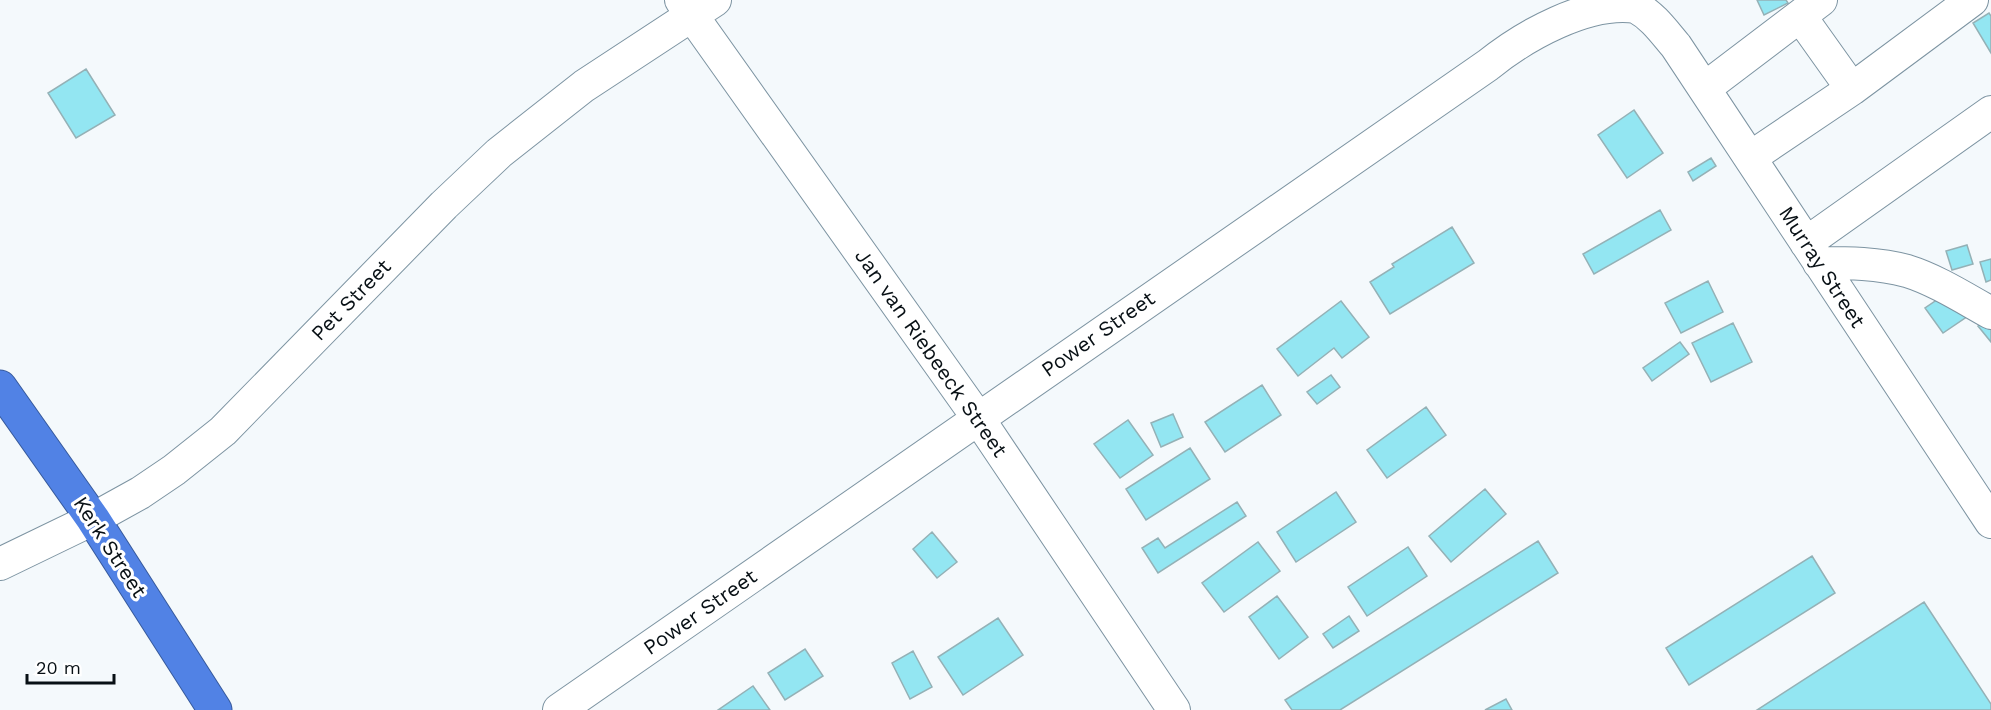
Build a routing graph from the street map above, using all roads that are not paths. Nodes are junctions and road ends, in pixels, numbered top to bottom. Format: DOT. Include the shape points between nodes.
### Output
graph roads {
  1 [pos="1972,0"];
  2 [pos="696,5"];
  3 [pos="1811,8"];
  4 [pos="1649,16"];
  5 [pos="1705,88"];
  6 [pos="1852,89"];
  7 [pos="1991,112"];
  8 [pos="1751,157"];
  9 [pos="1812,253"];
  10 [pos="1991,313"];
  11 [pos="0,387"];
  12 [pos="978,418"];
  13 [pos="93,519"];
  14 [pos="1991,522"];
  15 [pos="0,564"];
  16 [pos="215,710"];
  17 [pos="559,710"];
  18 [pos="1174,710"];
  1 -- 6 [label="street"];
  2 -- 12 [label="street, Jan van Riebeeck Street"];
  2 -- 13 [label="street, Pet Street" via="499,153 224,431 140,493"];
  3 -- 5 [label="street"];
  3 -- 6 [label="street"];
  4 -- 5 [label="street, Murray Street"];
  4 -- 12 [label="street, Power Street" via="1623,2 1597,1 1539,25 1488,65"];
  5 -- 8 [label="street, Murray Street"];
  6 -- 8 [label="street"];
  7 -- 9 [label="street"];
  8 -- 9 [label="street, Murray Street"];
  9 -- 10 [label="street" via="1908,271"];
  9 -- 14 [label="street, Murray Street"];
  11 -- 13 [label="highway, Kerk Street"];
  12 -- 17 [label="street, Power Street"];
  12 -- 18 [label="street, Jan van Riebeeck Street"];
  13 -- 15 [label="street, Pet Street"];
  13 -- 16 [label="highway, Kerk Street"];
}
